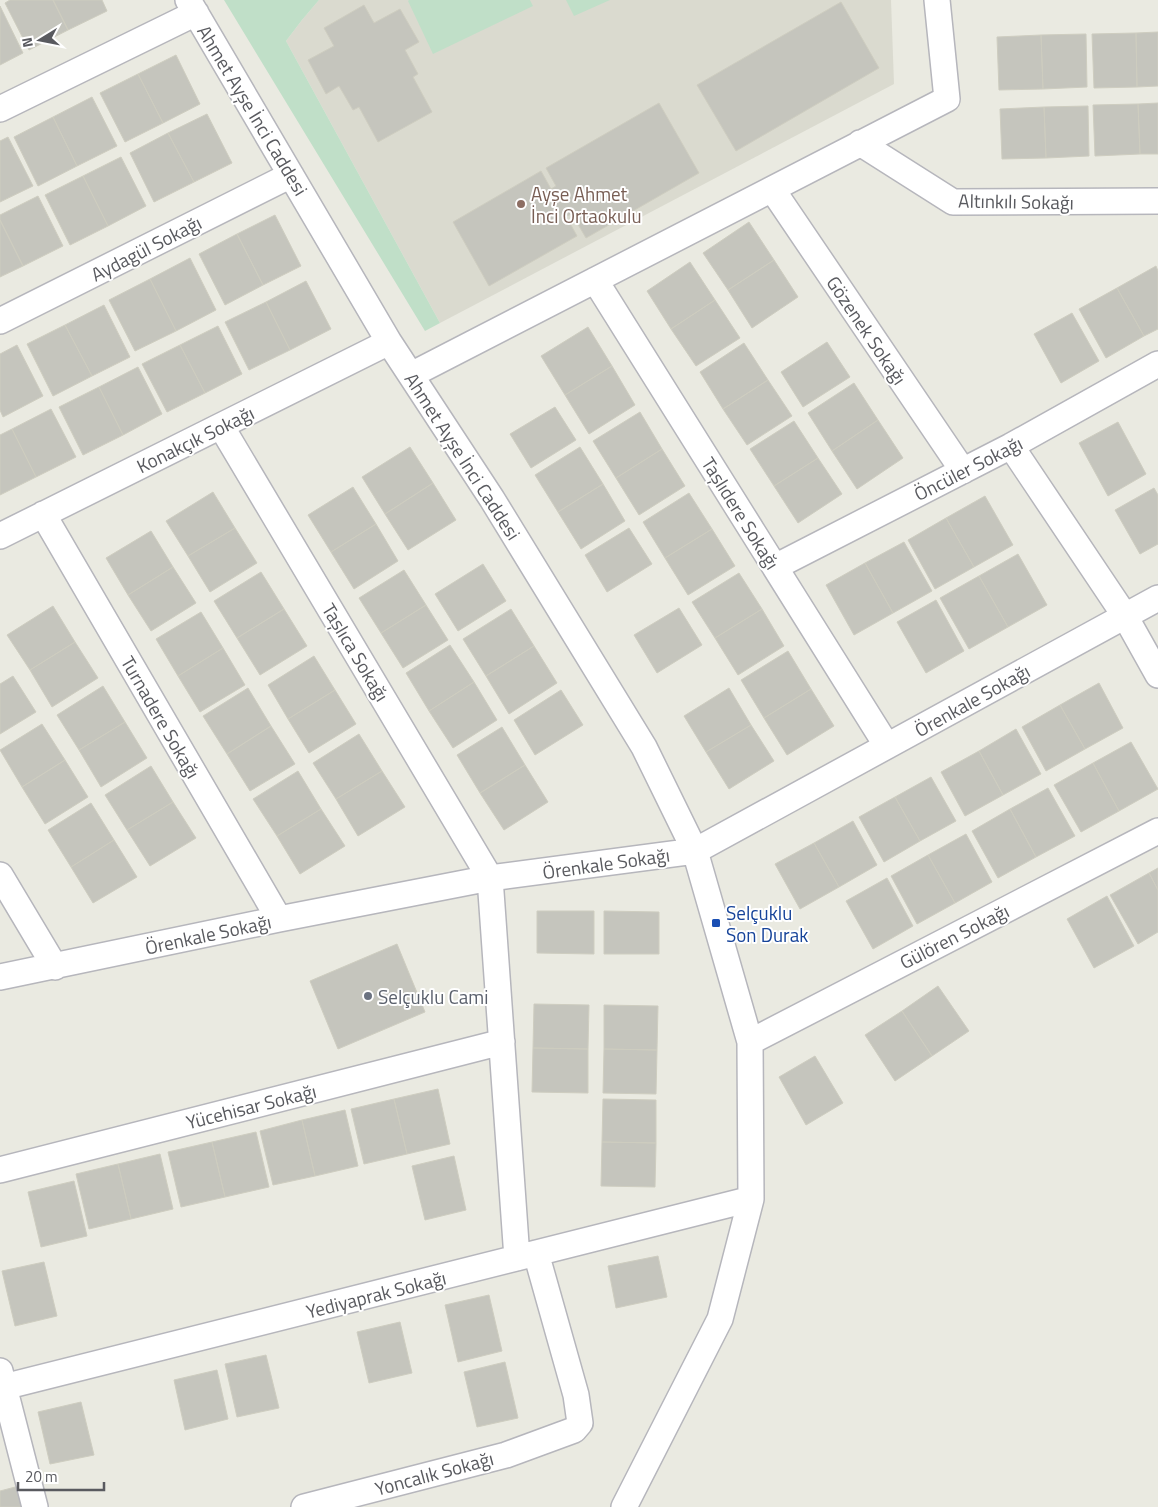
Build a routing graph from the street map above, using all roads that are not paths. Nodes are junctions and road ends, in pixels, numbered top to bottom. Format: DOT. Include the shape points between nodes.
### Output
graph roads {
  1 [pos="937,0"];
  2 [pos="192,7"];
  3 [pos="0,109"];
  4 [pos="860,143"];
  5 [pos="291,176"];
  6 [pos="772,189"];
  7 [pos="1158,201"];
  8 [pos="595,280"];
  9 [pos="0,321"];
  10 [pos="389,342"];
  11 [pos="1158,364"];
  12 [pos="411,375"];
  13 [pos="221,426"];
  14 [pos="1011,446"];
  15 [pos="963,471"];
  16 [pos="43,514"];
  17 [pos="0,536"];
  18 [pos="774,567"];
  19 [pos="1158,598"];
  20 [pos="1124,616"];
  21 [pos="1158,675"];
  22 [pos="887,746"];
  23 [pos="1158,831"];
  24 [pos="695,851"];
  25 [pos="0,875"];
  26 [pos="490,878"];
  27 [pos="279,919"];
  28 [pos="55,967"];
  29 [pos="0,977"];
  30 [pos="502,1042"];
  31 [pos="750,1042"];
  32 [pos="0,1170"];
  33 [pos="751,1199"];
  34 [pos="526,1256"];
  35 [pos="1,1382"];
  36 [pos="35,1507"];
  37 [pos="304,1507"];
  38 [pos="624,1507"];
  1 -- 4 [label="street" via="947,99"];
  2 -- 3 [label="street"];
  2 -- 5 [label="street, Ahmet Ayşe İnci Caddesi"];
  4 -- 6 [label="street"];
  4 -- 7 [label="street, Altınkılı Sokağı" via="953,202"];
  5 -- 9 [label="street, Aydagül Sokağı"];
  5 -- 10 [label="street, Ahmet Ayşe İnci Caddesi"];
  6 -- 8 [label="street"];
  6 -- 15 [label="street, Gözenek Sokağı"];
  8 -- 12 [label="street"];
  8 -- 18 [label="street, Taşlıdere Sokağı"];
  10 -- 12 [label="street, Ahmet Ayşe İnci Caddesi"];
  10 -- 13 [label="street, Konakçık Sokağı"];
  11 -- 14 [label="street, Öncüler Sokağı"];
  12 -- 24 [label="street, Ahmet Ayşe İnci Caddesi" via="492,499 644,747"];
  13 -- 16 [label="street, Konakçık Sokağı"];
  13 -- 26 [label="street, Taşlıca Sokağı"];
  14 -- 15 [label="street, Öncüler Sokağı"];
  14 -- 20 [label="street"];
  15 -- 18 [label="street, Öncüler Sokağı"];
  16 -- 17 [label="street, Konakçık Sokağı"];
  16 -- 27 [label="street, Turnadere Sokağı"];
  18 -- 22 [label="street, Taşlıdere Sokağı"];
  19 -- 20 [label="street, Örenkale Sokağı"];
  20 -- 21 [label="street"];
  20 -- 22 [label="street, Örenkale Sokağı"];
  22 -- 24 [label="street, Örenkale Sokağı"];
  23 -- 31 [label="street, Gülören Sokağı"];
  24 -- 26 [label="street, Örenkale Sokağı"];
  24 -- 31 [label="street, Ahmet Ayşe İnci Caddesi"];
  25 -- 28 [label="street"];
  26 -- 27 [label="street, Örenkale Sokağı"];
  26 -- 30 [label="street"];
  27 -- 28 [label="street, Örenkale Sokağı"];
  28 -- 29 [label="street, Örenkale Sokağı"];
  30 -- 32 [label="street, Yücehisar Sokağı"];
  30 -- 34 [label="street"];
  31 -- 33 [label="street, Ahmet Ayşe İnci Caddesi"];
  33 -- 34 [label="street, Yediyaprak Sokağı"];
  33 -- 38 [label="street, Ahmet Ayşe İnci Caddesi" via="720,1319"];
  34 -- 35 [label="street, Yediyaprak Sokağı"];
  34 -- 37 [label="street, Yoncalık Sokağı" via="576,1395 580,1423 574,1430 506,1454"];
  35 -- 36 [label="street"];
}
